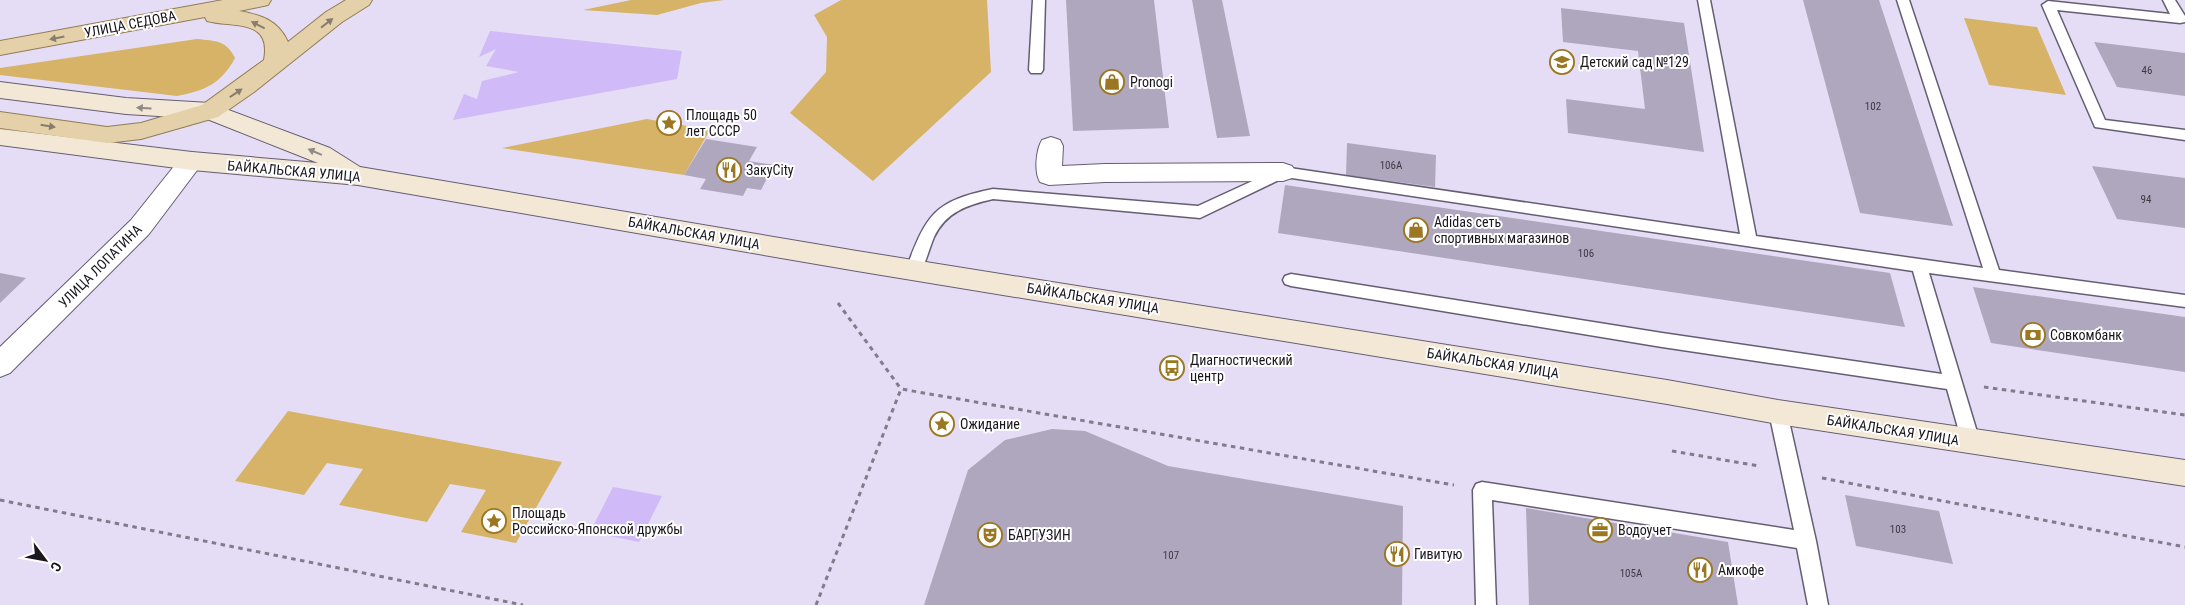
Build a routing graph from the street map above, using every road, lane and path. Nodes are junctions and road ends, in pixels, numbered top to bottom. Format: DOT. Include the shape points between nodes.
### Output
graph roads {
  1 [pos="260,0"];
  2 [pos="362,0"];
  3 [pos="1039,0"];
  4 [pos="1704,0"];
  5 [pos="1903,0"];
  6 [pos="2170,0"];
  7 [pos="174,16"];
  8 [pos="0,48"];
  9 [pos="275,64"];
  10 [pos="1036,70"];
  11 [pos="0,90"];
  12 [pos="210,111"];
  13 [pos="0,120"];
  14 [pos="2185,135"];
  15 [pos="0,137"];
  16 [pos="1051,146"];
  17 [pos="192,161"];
  18 [pos="1283,172"];
  19 [pos="358,176"];
  20 [pos="1749,241"];
  21 [pos="1919,266"];
  22 [pos="914,269"];
  23 [pos="1993,275"];
  24 [pos="1291,280"];
  25 [pos="2185,301"];
  26 [pos="838,304"];
  27 [pos="0,365"];
  28 [pos="1954,383"];
  29 [pos="901,389"];
  30 [pos="1778,412"];
  31 [pos="2185,415"];
  32 [pos="1971,442"];
  33 [pos="1672,451"];
  34 [pos="1792,472"];
  35 [pos="2185,474"];
  36 [pos="1482,490"];
  37 [pos="0,500"];
  38 [pos="1807,541"];
  39 [pos="2185,547"];
  40 [pos="523,605"];
  41 [pos="816,605"];
  42 [pos="1486,605"];
  43 [pos="1818,605"];
  1 -- 7 [label="main road, УЛИЦА СЕДОВА"];
  9 -- 2 [label="main road, one-way" via="334,17"];
  3 -- 10 [label="lane"];
  4 -- 20 [label="lane"];
  5 -- 23 [label="lane"];
  6 -- 14 [label="lane" via="2180,19 2048,5 2100,124"];
  7 -- 8 [label="main road, УЛИЦА СЕДОВА, one-way"];
  9 -- 7 [label="main road, one-way" via="276,40 254,22 231,16"];
  12 -- 9 [label="main road, one-way"];
  12 -- 11 [label="main road, one-way" via="126,106"];
  13 -- 12 [label="main road, one-way" via="107,135 141,131"];
  19 -- 12 [label="main road, one-way" via="322,154"];
  15 -- 17 [label="main road, БАЙКАЛЬСКАЯ УЛИЦА"];
  16 -- 18 [label="street" via="1049,176 1105,172"];
  17 -- 19 [label="main road, БАЙКАЛЬСКАЯ УЛИЦА"];
  17 -- 27 [label="street, УЛИЦА ЛОПАТИНА" via="140,227"];
  18 -- 20 [label="lane"];
  18 -- 22 [label="lane" via="1200,212 993,194 970,198 948,207 932,223"];
  19 -- 22 [label="main road, БАЙКАЛЬСКАЯ УЛИЦА"];
  20 -- 21 [label="lane"];
  21 -- 23 [label="lane"];
  21 -- 28 [label="lane"];
  22 -- 30 [label="main road, БАЙКАЛЬСКАЯ УЛИЦА"];
  23 -- 25 [label="lane"];
  24 -- 28 [label="lane"];
  26 -- 29 [label="path"];
  28 -- 31 [label="path"];
  28 -- 32 [label="lane"];
  29 -- 36 [label="path"];
  29 -- 41 [label="path"];
  30 -- 32 [label="main road, БАЙКАЛЬСКАЯ УЛИЦА"];
  30 -- 34 [label="lane"];
  32 -- 35 [label="main road, БАЙКАЛЬСКАЯ УЛИЦА"];
  33 -- 34 [label="path"];
  34 -- 38 [label="lane"];
  34 -- 39 [label="path"];
  36 -- 38 [label="lane"];
  36 -- 42 [label="lane"];
  37 -- 40 [label="path"];
  38 -- 43 [label="lane"];
}
